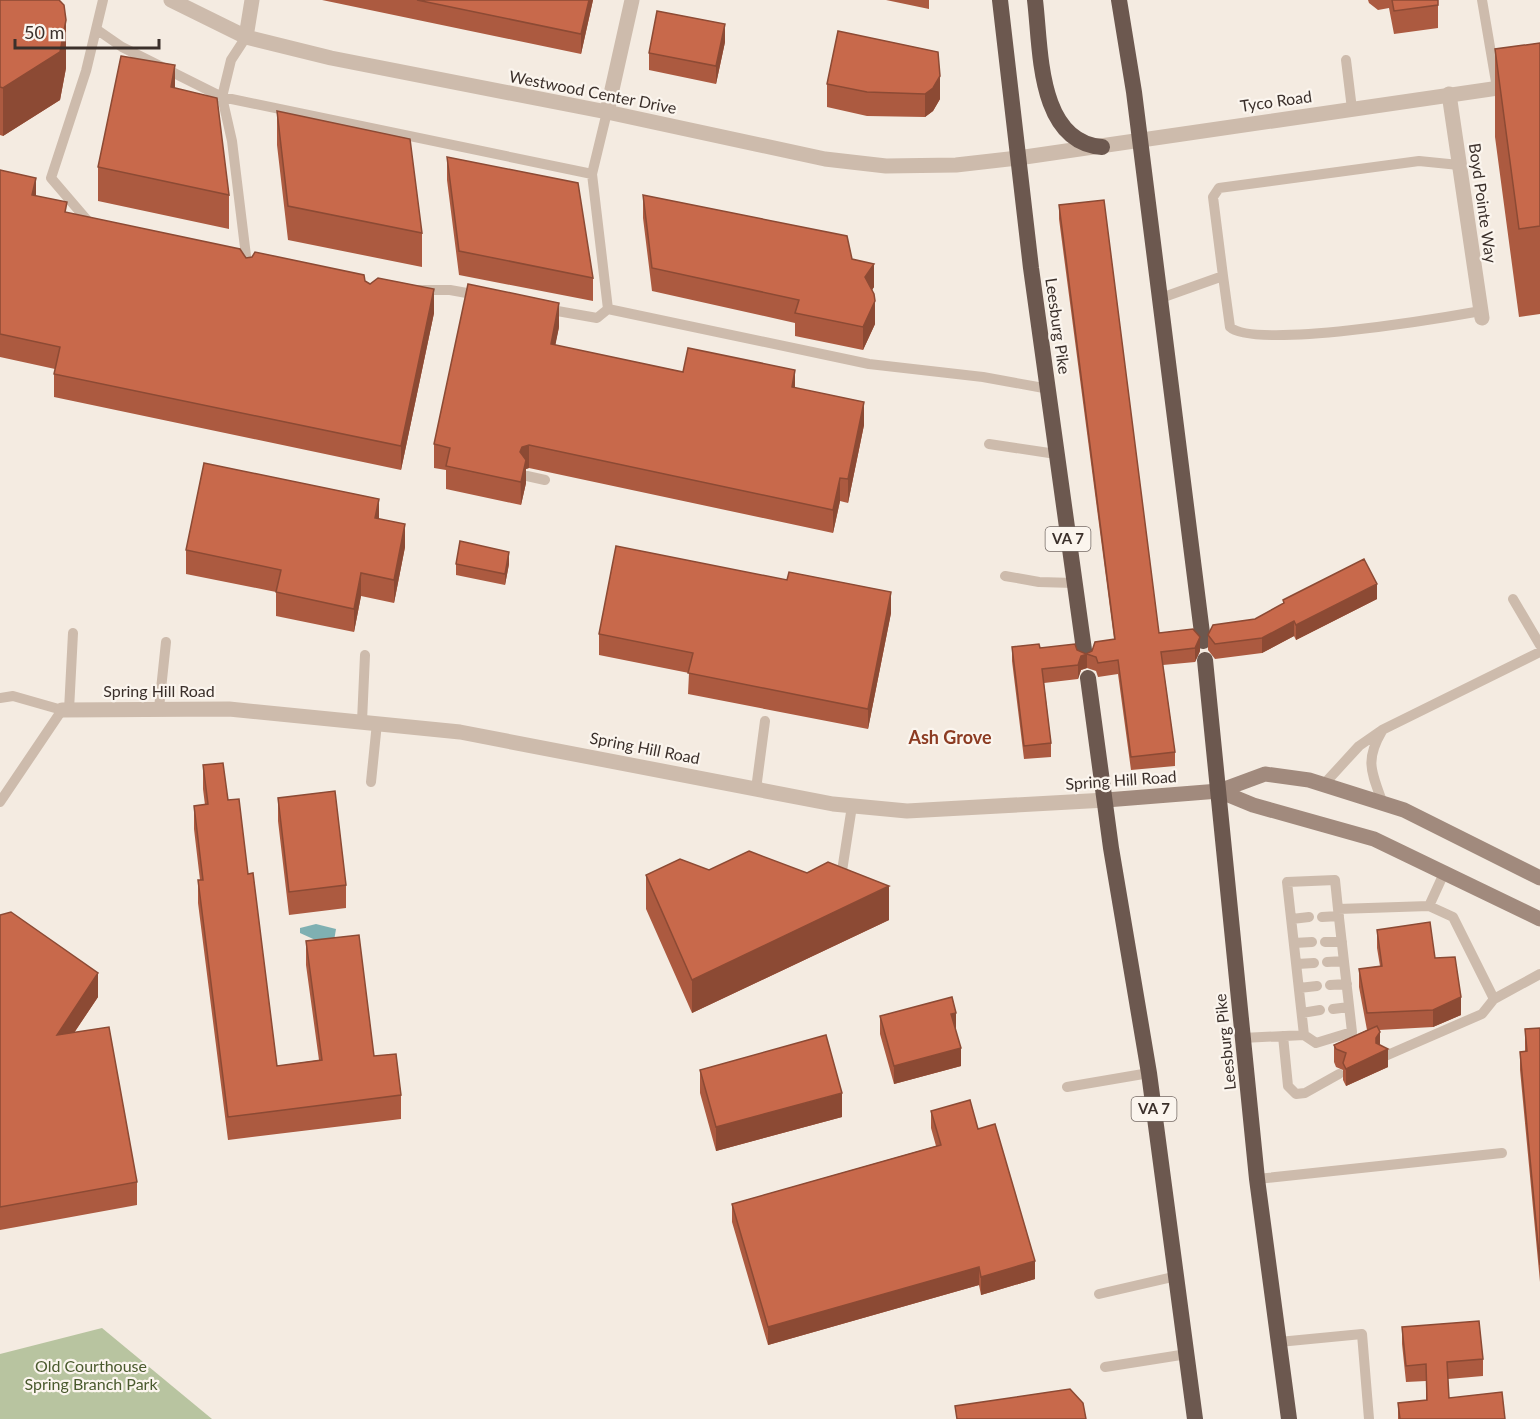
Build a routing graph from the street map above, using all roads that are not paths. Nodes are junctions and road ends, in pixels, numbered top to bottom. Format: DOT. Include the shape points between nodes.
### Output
graph roads {
  1 [pos="103,0"];
  2 [pos="171,0"];
  3 [pos="252,0"];
  4 [pos="632,0"];
  5 [pos="1000,0"];
  6 [pos="1035,0"];
  7 [pos="1119,0"];
  8 [pos="1482,0"];
  9 [pos="96,29"];
  10 [pos="246,37"];
  11 [pos="1346,60"];
  12 [pos="1540,82"];
  13 [pos="1497,88"];
  14 [pos="1449,94"];
  15 [pos="222,97"];
  16 [pos="1352,109"];
  17 [pos="607,112"];
  18 [pos="1140,140"];
  19 [pos="1102,147"];
  20 [pos="1018,158"];
  21 [pos="1459,165"];
  22 [pos="592,174"];
  23 [pos="105,231"];
  24 [pos="248,274"];
  25 [pos="1223,276"];
  26 [pos="410,291"];
  27 [pos="485,297"];
  28 [pos="1161,298"];
  29 [pos="532,306"];
  30 [pos="608,309"];
  31 [pos="1481,314"];
  32 [pos="1049,389"];
  33 [pos="989,444"];
  34 [pos="1056,454"];
  35 [pos="527,476"];
  36 [pos="545,480"];
  37 [pos="1005,576"];
  38 [pos="1074,583"];
  39 [pos="1513,599"];
  40 [pos="74,633"];
  41 [pos="1203,641"];
  42 [pos="166,642"];
  43 [pos="1540,645"];
  44 [pos="1540,652"];
  45 [pos="366,655"];
  46 [pos="1085,657"];
  47 [pos="1205,660"];
  48 [pos="1088,678"];
  49 [pos="0,698"];
  50 [pos="159,708"];
  51 [pos="66,710"];
  52 [pos="765,721"];
  53 [pos="369,722"];
  54 [pos="1382,730"];
  55 [pos="371,782"];
  56 [pos="1325,783"];
  57 [pos="756,789"];
  58 [pos="1219,791"];
  59 [pos="1106,800"];
  60 [pos="1382,801"];
  61 [pos="0,802"];
  62 [pos="852,806"];
  63 [pos="842,871"];
  64 [pos="1445,871"];
  65 [pos="1540,879"];
  66 [pos="1429,906"];
  67 [pos="1339,912"];
  68 [pos="1322,916"];
  69 [pos="1309,917"];
  70 [pos="1292,919"];
  71 [pos="1540,919"];
  72 [pos="1312,942"];
  73 [pos="1325,942"];
  74 [pos="1342,942"];
  75 [pos="1294,943"];
  76 [pos="1344,961"];
  77 [pos="1327,962"];
  78 [pos="1314,963"];
  79 [pos="1297,964"];
  80 [pos="1540,974"];
  81 [pos="1347,984"];
  82 [pos="1330,985"];
  83 [pos="1317,986"];
  84 [pos="1299,988"];
  85 [pos="1494,999"];
  86 [pos="1349,1007"];
  87 [pos="1333,1009"];
  88 [pos="1320,1010"];
  89 [pos="1302,1013"];
  90 [pos="1304,1035"];
  91 [pos="1283,1036"];
  92 [pos="1242,1038"];
  93 [pos="1383,1056"];
  94 [pos="1149,1073"];
  95 [pos="1339,1074"];
  96 [pos="1067,1087"];
  97 [pos="1502,1153"];
  98 [pos="1257,1179"];
  99 [pos="1176,1276"];
  100 [pos="1100,1294"];
  101 [pos="1279,1342"];
  102 [pos="1186,1354"];
  103 [pos="1105,1367"];
  104 [pos="1195,1419"];
  105 [pos="1289,1419"];
  106 [pos="1369,1419"];
  1 -- 9 [label="lane"];
  2 -- 10 [label="street, Westwood Center Drive"];
  3 -- 10 [label="street"];
  4 -- 17 [label="street"];
  5 -- 20 [label="highway, Leesburg Pike / VA 7"];
  6 -- 19 [label="highway" via="1049,102 1073,137"];
  7 -- 18 [label="highway"];
  8 -- 13 [label="lane"];
  9 -- 15 [label="lane" via="122,47"];
  9 -- 23 [label="lane" via="51,178 94,229"];
  10 -- 15 [label="lane" via="231,60"];
  10 -- 17 [label="street, Westwood Center Drive" via="331,58"];
  11 -- 16 [label="lane"];
  12 -- 13 [label="street, Tyco Road"];
  13 -- 14 [label="street, Tyco Road"];
  14 -- 16 [label="street, Tyco Road"];
  14 -- 21 [label="street, Boyd Pointe Way"];
  15 -- 22 [label="lane"];
  15 -- 24 [label="lane" via="232,141"];
  16 -- 18 [label="street, Tyco Road"];
  17 -- 20 [label="street, Westwood Center Drive" via="825,159 886,166 956,165"];
  17 -- 22 [label="lane"];
  18 -- 19 [label="street, Tyco Road"];
  18 -- 28 [label="highway"];
  19 -- 20 [label="street, Tyco Road"];
  20 -- 32 [label="highway, Leesburg Pike / VA 7"];
  21 -- 25 [label="lane" via="1419,161 1219,188 1213,197"];
  21 -- 31 [label="street, Boyd Pointe Way"];
  22 -- 30 [label="lane"];
  25 -- 28 [label="lane"];
  25 -- 31 [label="lane" via="1230,327 1246,334 1302,334"];
  26 -- 27 [label="lane" via="450,290"];
  28 -- 41 [label="highway"];
  29 -- 30 [label="lane" via="597,318"];
  30 -- 32 [label="lane" via="869,364"];
  32 -- 34 [label="highway, Leesburg Pike / VA 7"];
  33 -- 34 [label="lane"];
  34 -- 38 [label="highway, Leesburg Pike / VA 7"];
  35 -- 36 [label="lane"];
  37 -- 38 [label="lane"];
  38 -- 46 [label="highway, Leesburg Pike / VA 7"];
  39 -- 43 [label="lane"];
  40 -- 51 [label="lane"];
  42 -- 50 [label="lane"];
  44 -- 54 [label="lane"];
  45 -- 53 [label="lane"];
  47 -- 58 [label="highway, Leesburg Pike"];
  48 -- 59 [label="highway, VA 7"];
  49 -- 51 [label="lane" via="13,696"];
  50 -- 51 [label="street, Spring Hill Road"];
  50 -- 53 [label="street, Spring Hill Road" via="229,709"];
  51 -- 61 [label="lane"];
  52 -- 57 [label="lane"];
  53 -- 55 [label="lane"];
  53 -- 57 [label="street, Spring Hill Road" via="502,739"];
  54 -- 56 [label="lane" via="1359,746"];
  54 -- 60 [label="lane" via="1372,748 1370,763"];
  56 -- 58 [label="main road, Spring Hill Road" via="1265,774"];
  56 -- 60 [label="main road, Spring Hill Road"];
  57 -- 62 [label="street, Spring Hill Road"];
  58 -- 59 [label="main road, Spring Hill Road"];
  58 -- 64 [label="main road, Spring Hill Road" via="1253,805 1374,839"];
  58 -- 92 [label="highway, Leesburg Pike"];
  59 -- 62 [label="street, Spring Hill Road" via="940,812"];
  59 -- 94 [label="highway, VA 7"];
  60 -- 65 [label="main road, Spring Hill Road"];
  62 -- 63 [label="lane"];
  64 -- 66 [label="lane"];
  64 -- 71 [label="main road, Spring Hill Road"];
  66 -- 67 [label="lane"];
  66 -- 85 [label="lane" via="1453,917"];
  67 -- 68 [label="lane"];
  67 -- 70 [label="lane" via="1335,880 1287,882"];
  67 -- 74 [label="lane"];
  69 -- 70 [label="lane"];
  70 -- 75 [label="lane"];
  72 -- 75 [label="lane"];
  73 -- 74 [label="lane"];
  74 -- 76 [label="lane"];
  75 -- 79 [label="lane"];
  76 -- 77 [label="lane"];
  76 -- 81 [label="lane"];
  78 -- 79 [label="lane"];
  79 -- 84 [label="lane"];
  80 -- 85 [label="lane"];
  81 -- 82 [label="lane"];
  81 -- 86 [label="lane"];
  83 -- 84 [label="lane"];
  84 -- 89 [label="lane"];
  85 -- 93 [label="lane" via="1482,1014"];
  86 -- 87 [label="lane"];
  86 -- 90 [label="lane" via="1352,1032 1316,1043"];
  88 -- 89 [label="lane"];
  89 -- 90 [label="lane"];
  90 -- 91 [label="lane"];
  91 -- 92 [label="lane"];
  91 -- 95 [label="lane" via="1288,1086 1296,1094"];
  92 -- 98 [label="highway, Leesburg Pike"];
  94 -- 96 [label="lane"];
  94 -- 99 [label="highway, VA 7"];
  97 -- 98 [label="lane"];
  98 -- 101 [label="highway, Leesburg Pike"];
  99 -- 100 [label="lane"];
  99 -- 102 [label="highway, VA 7"];
  101 -- 105 [label="highway, Leesburg Pike"];
  101 -- 106 [label="lane" via="1362,1334"];
  102 -- 103 [label="lane"];
  102 -- 104 [label="highway, VA 7"];
}
